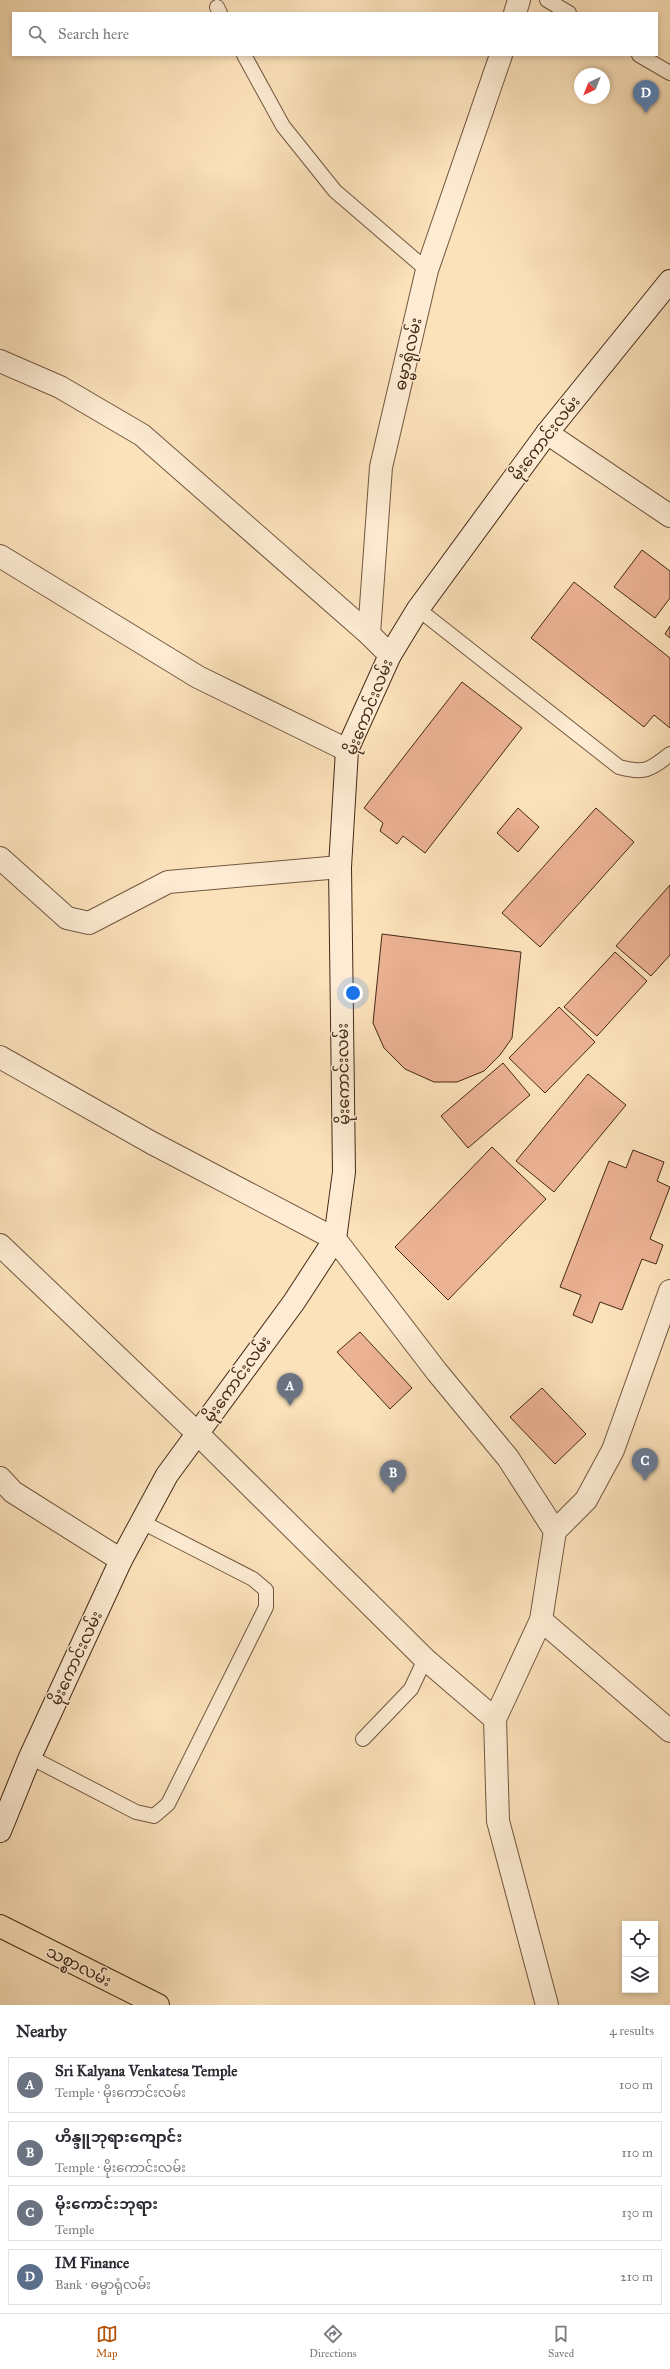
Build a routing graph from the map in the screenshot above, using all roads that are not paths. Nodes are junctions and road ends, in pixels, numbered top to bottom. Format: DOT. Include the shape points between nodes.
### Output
graph roads {
  1 [pos="519,0"];
  2 [pos="547,0"];
  3 [pos="515,12"];
  4 [pos="567,12"];
  5 [pos="245,56"];
  6 [pos="501,56"];
  7 [pos="641,56"];
  8 [pos="670,73"];
  9 [pos="427,270"];
  10 [pos="670,281"];
  11 [pos="0,361"];
  12 [pos="547,433"];
  13 [pos="670,516"];
  14 [pos="0,556"];
  15 [pos="418,609"];
  16 [pos="369,634"];
  17 [pos="390,655"];
  18 [pos="347,750"];
  19 [pos="670,754"];
  20 [pos="0,858"];
  21 [pos="340,867"];
  22 [pos="0,1056"];
  23 [pos="335,1239"];
  24 [pos="0,1246"];
  25 [pos="670,1291"];
  26 [pos="197,1433"];
  27 [pos="0,1478"];
  28 [pos="142,1522"];
  29 [pos="555,1531"];
  30 [pos="121,1560"];
  31 [pos="541,1620"];
  32 [pos="425,1659"];
  33 [pos="496,1719"];
  34 [pos="670,1731"];
  35 [pos="363,1740"];
  36 [pos="30,1757"];
  37 [pos="0,1830"];
  38 [pos="0,1926"];
  39 [pos="158,2005"];
  40 [pos="547,2005"];
  1 -- 3 [label="street"];
  2 -- 4 [label="lane"];
  5 -- 9 [label="lane" via="284,126 335,191"];
  6 -- 9 [label="street, ဓမ္မာရုံလမ်း"];
  7 -- 8 [label="lane"];
  9 -- 16 [label="street, ဓမ္မာရုံလမ်း" via="382,467"];
  10 -- 12 [label="street, မိုးကောင်းလမ်း"];
  11 -- 16 [label="street" via="60,387 142,435"];
  12 -- 13 [label="street"];
  12 -- 15 [label="street, မိုးကောင်းလမ်း"];
  14 -- 18 [label="street" via="198,677"];
  15 -- 17 [label="street, မိုးကောင်းလမ်း"];
  15 -- 19 [label="lane" via="619,767 634,771 649,770"];
  16 -- 17 [label="street"];
  17 -- 18 [label="street, မိုးကောင်းလမ်း"];
  18 -- 21 [label="street, မိုးကောင်းလမ်း"];
  20 -- 21 [label="street" via="67,918 90,923 168,882"];
  21 -- 23 [label="street, မိုးကောင်းလမ်း" via="344,1172"];
  22 -- 23 [label="street" via="152,1143"];
  23 -- 26 [label="street, မိုးကောင်းလမ်း" via="294,1302"];
  23 -- 29 [label="street" via="437,1372 508,1458"];
  24 -- 26 [label="street"];
  25 -- 29 [label="street" via="613,1450 586,1500"];
  26 -- 28 [label="street, မိုးကောင်းလမ်း" via="167,1476"];
  26 -- 32 [label="street"];
  27 -- 30 [label="street" via="14,1492"];
  28 -- 30 [label="street, မိုးကောင်းလမ်း"];
  28 -- 36 [label="lane" via="253,1579 266,1590 266,1607 168,1804 154,1816 136,1812"];
  29 -- 31 [label="street"];
  30 -- 36 [label="street, မိုးကောင်းလမ်း"];
  31 -- 33 [label="street"];
  31 -- 34 [label="street"];
  32 -- 33 [label="street"];
  32 -- 35 [label="lane" via="410,1689"];
  33 -- 40 [label="street" via="498,1821"];
  36 -- 37 [label="street, မိုးကောင်းလမ်း"];
  38 -- 39 [label="main road, သစ္စာလမ်း"];
}
